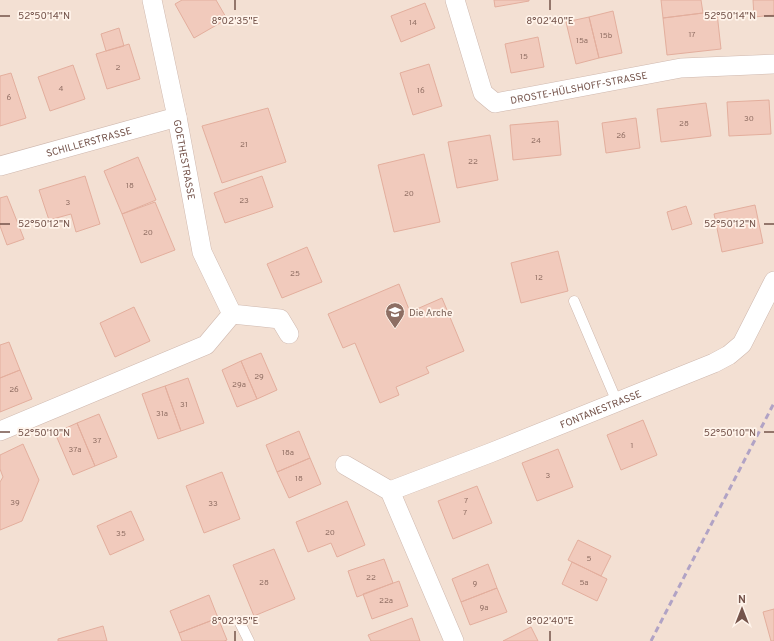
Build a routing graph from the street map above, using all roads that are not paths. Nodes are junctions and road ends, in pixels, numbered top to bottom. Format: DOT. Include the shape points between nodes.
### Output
graph roads {
  1 [pos="152,0"];
  2 [pos="455,0"];
  3 [pos="774,64"];
  4 [pos="177,116"];
  5 [pos="0,166"];
  6 [pos="774,281"];
  7 [pos="574,301"];
  8 [pos="232,314"];
  9 [pos="289,334"];
  10 [pos="617,402"];
  11 [pos="0,431"];
  12 [pos="345,465"];
  13 [pos="390,491"];
  14 [pos="240,621"];
  15 [pos="249,641"];
  16 [pos="454,641"];
  1 -- 4 [label="street, GOETHESTRASSE"];
  2 -- 3 [label="street, DROSTE-HÜLSHOFF-STRASSE" via="483,92 495,103 681,68"];
  4 -- 5 [label="street, SCHILLERSTRASSE"];
  4 -- 8 [label="street, GOETHESTRASSE" via="202,252"];
  6 -- 10 [label="street, FONTANESTRASSE" via="742,344 729,355"];
  7 -- 10 [label="lane"];
  8 -- 9 [label="street" via="280,319"];
  8 -- 11 [label="street" via="206,345"];
  10 -- 13 [label="street, FONTANESTRASSE"];
  12 -- 13 [label="street"];
  13 -- 16 [label="street"];
  14 -- 15 [label="lane"];
}
